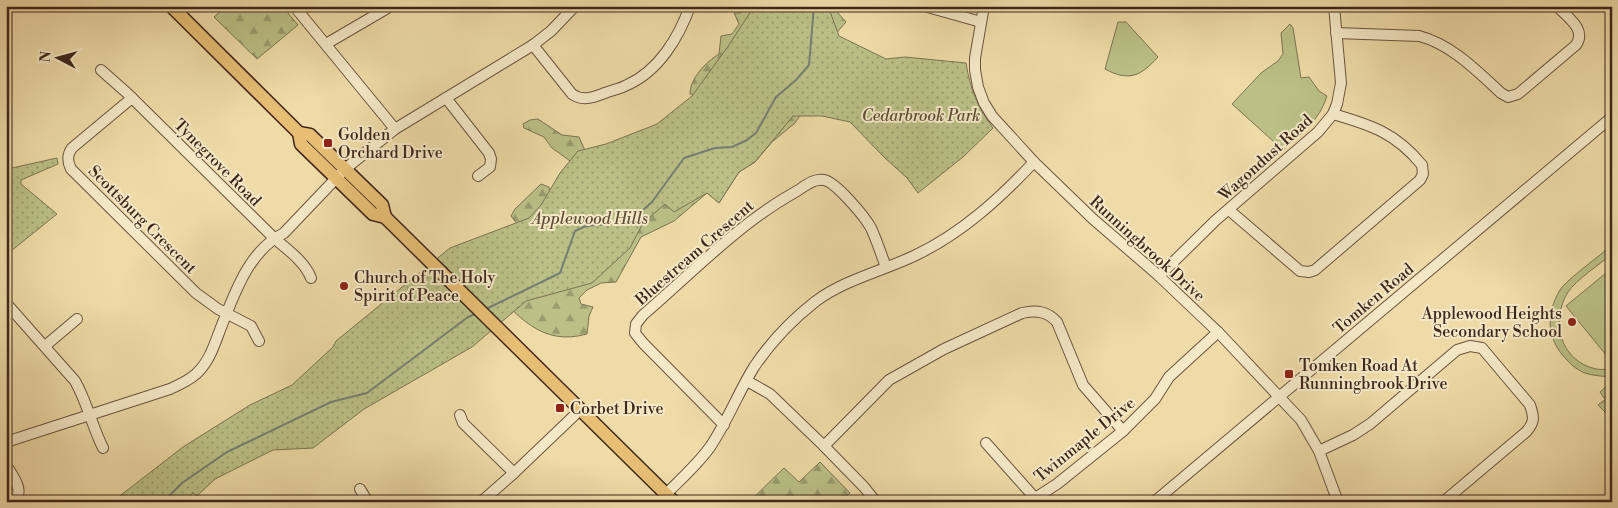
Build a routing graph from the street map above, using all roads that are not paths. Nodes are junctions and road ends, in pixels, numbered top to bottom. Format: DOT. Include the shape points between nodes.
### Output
graph roads {
  1 [pos="171,6"];
  2 [pos="294,6"];
  3 [pos="391,6"];
  4 [pos="575,6"];
  5 [pos="690,6"];
  6 [pos="924,6"];
  7 [pos="984,6"];
  8 [pos="1334,6"];
  9 [pos="1556,6"];
  10 [pos="981,22"];
  11 [pos="1336,34"];
  12 [pos="326,44"];
  13 [pos="533,45"];
  14 [pos="101,70"];
  15 [pos="132,98"];
  16 [pos="446,98"];
  17 [pos="1333,114"];
  18 [pos="1612,117"];
  19 [pos="395,129"];
  20 [pos="1034,162"];
  21 [pos="341,174"];
  22 [pos="478,176"];
  23 [pos="1229,210"];
  24 [pos="274,238"];
  25 [pos="886,267"];
  26 [pos="1159,276"];
  27 [pos="311,278"];
  28 [pos="6,303"];
  29 [pos="226,314"];
  30 [pos="77,319"];
  31 [pos="1218,332"];
  32 [pos="259,340"];
  33 [pos="45,346"];
  34 [pos="747,381"];
  35 [pos="1279,397"];
  36 [pos="581,409"];
  37 [pos="460,415"];
  38 [pos="89,416"];
  39 [pos="724,425"];
  40 [pos="1124,430"];
  41 [pos="6,442"];
  42 [pos="986,443"];
  43 [pos="824,446"];
  44 [pos="103,448"];
  45 [pos="1319,451"];
  46 [pos="6,465"];
  47 [pos="514,473"];
  48 [pos="360,489"];
  49 [pos="670,498"];
  50 [pos="1032,500"];
  51 [pos="12,502"];
  52 [pos="368,502"];
  53 [pos="481,502"];
  54 [pos="876,502"];
  55 [pos="1154,502"];
  56 [pos="1338,502"];
  57 [pos="1443,502"];
  1 -- 21 [label="main road" via="298,133 310,135"];
  2 -- 12 [label="street"];
  3 -- 12 [label="street"];
  4 -- 13 [label="street" via="556,28"];
  5 -- 13 [label="street" via="682,27 662,59 628,85 589,98 572,94"];
  6 -- 10 [label="street"];
  7 -- 10 [label="street, Runningbrook Drive"];
  8 -- 11 [label="street, Wagondust Road"];
  9 -- 11 [label="street" via="1576,26 1580,40 1508,97 1432,39 1411,35"];
  10 -- 20 [label="street, Runningbrook Drive" via="975,70 984,103"];
  11 -- 17 [label="street, Wagondust Road" via="1341,83"];
  12 -- 19 [label="street"];
  13 -- 16 [label="street"];
  14 -- 15 [label="street, Tynegrove Road"];
  15 -- 24 [label="street, Tynegrove Road"];
  15 -- 29 [label="street, Scottsburg Crescent" via="72,148 67,161 71,169 196,293"];
  16 -- 19 [label="street"];
  16 -- 22 [label="street" via="489,153 490,167"];
  17 -- 23 [label="street, Wagondust Road" via="1318,132"];
  17 -- 23 [label="street" via="1387,133 1422,165 1420,180 1309,272 1300,271"];
  18 -- 35 [label="street, Tomken Road"];
  19 -- 21 [label="street"];
  20 -- 25 [label="street" via="1000,197 962,227 914,256"];
  20 -- 26 [label="street, Runningbrook Drive"];
  21 -- 24 [label="street" via="284,233"];
  21 -- 36 [label="main road" via="382,205 385,217"];
  23 -- 26 [label="street, Wagondust Road"];
  24 -- 27 [label="street, Tynegrove Road" via="308,270"];
  24 -- 29 [label="street" via="253,260"];
  25 -- 34 [label="street" via="817,301 768,350"];
  25 -- 39 [label="street, Bluestream Crescent" via="870,226 858,210 833,184 816,180 738,230 643,315 636,324 635,333 642,343"];
  26 -- 31 [label="street, Runningbrook Drive"];
  28 -- 33 [label="street"];
  29 -- 32 [label="street" via="251,326"];
  29 -- 38 [label="street" via="206,362 185,382"];
  30 -- 33 [label="street"];
  31 -- 35 [label="street, Runningbrook Drive"];
  31 -- 40 [label="street, Twinmaple Drive" via="1169,377 1154,399"];
  33 -- 38 [label="street" via="82,393"];
  34 -- 39 [label="street"];
  34 -- 43 [label="street" via="770,394"];
  35 -- 45 [label="street, Runningbrook Drive" via="1301,420"];
  35 -- 55 [label="street, Tomken Road"];
  36 -- 47 [label="street"];
  36 -- 49 [label="main road"];
  37 -- 47 [label="street" via="463,423"];
  38 -- 41 [label="street"];
  38 -- 44 [label="street"];
  39 -- 49 [label="street"];
  40 -- 43 [label="street" via="1083,385 1057,322 1052,316 1030,311 944,349 889,380"];
  40 -- 50 [label="street, Twinmaple Drive"];
  42 -- 50 [label="street"];
  43 -- 54 [label="street"];
  45 -- 56 [label="street, Runningbrook Drive"];
  45 -- 57 [label="street" via="1370,424 1457,350 1470,346 1482,348 1530,405 1534,416 1532,425"];
  46 -- 51 [label="street" via="19,492"];
  47 -- 53 [label="street"];
  48 -- 52 [label="street"];
}
